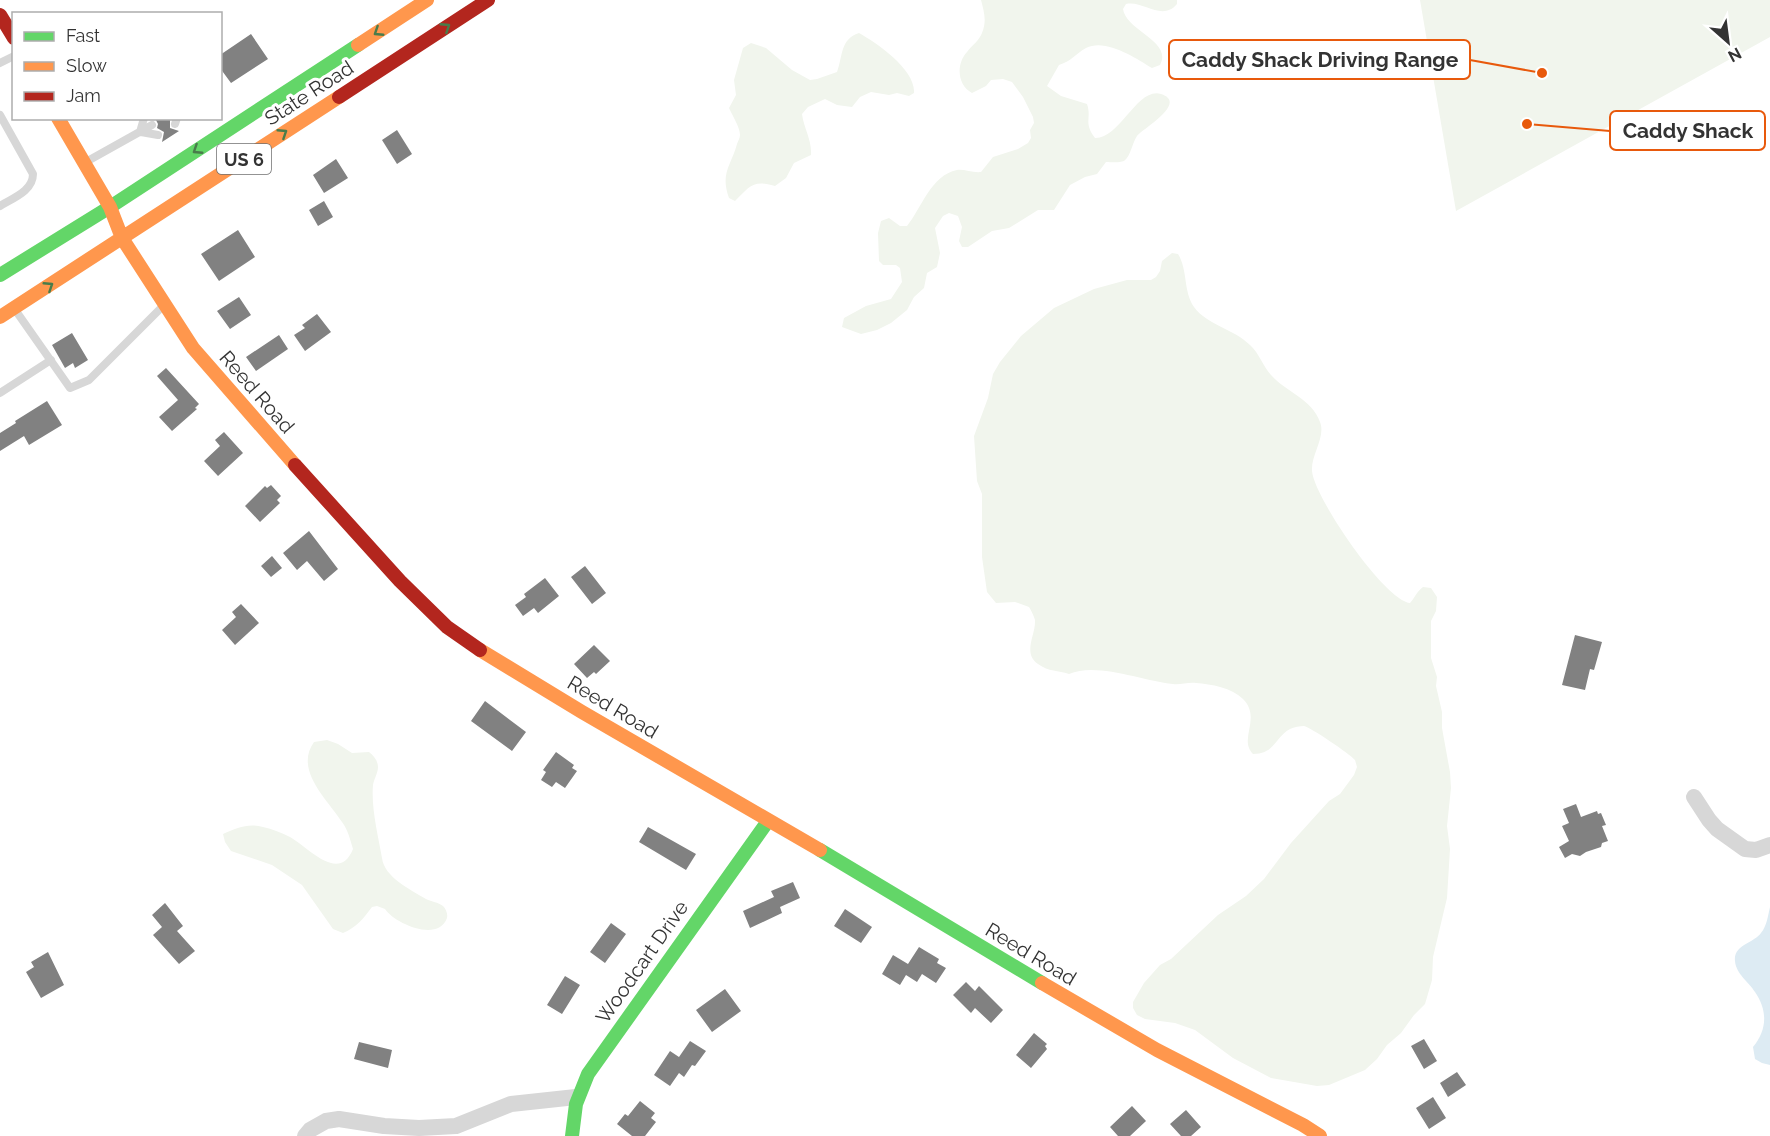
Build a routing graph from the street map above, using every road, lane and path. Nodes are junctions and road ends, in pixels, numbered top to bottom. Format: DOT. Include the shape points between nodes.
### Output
graph roads {
  1 [pos="427,0"];
  2 [pos="488,0"];
  3 [pos="0,15"];
  4 [pos="12,36"];
  5 [pos="0,115"];
  6 [pos="59,120"];
  7 [pos="143,120"];
  8 [pos="152,125"];
  9 [pos="140,132"];
  10 [pos="158,135"];
  11 [pos="84,163"];
  12 [pos="0,206"];
  13 [pos="110,207"];
  14 [pos="122,238"];
  15 [pos="2,269"];
  16 [pos="164,304"];
  17 [pos="14,308"];
  18 [pos="0,318"];
  19 [pos="51,360"];
  20 [pos="0,393"];
  21 [pos="1694,797"];
  22 [pos="768,821"];
  23 [pos="1770,845"];
  24 [pos="576,1097"];
  25 [pos="305,1136"];
  26 [pos="572,1136"];
  27 [pos="1320,1136"];
  1 -- 13 [label="street, State Road / US 6, one-way" via="220,130"];
  14 -- 2 [label="street, State Road / US 6, one-way"];
  3 -- 4 [label="street"];
  5 -- 12 [label="lane" via="33,174 33,182"];
  6 -- 11 [label="street, Reed Road"];
  7 -- 9 [label="lane"];
  8 -- 9 [label="lane"];
  9 -- 10 [label="lane"];
  9 -- 11 [label="lane"];
  11 -- 13 [label="street, Reed Road"];
  13 -- 14 [label="street, Reed Road"];
  13 -- 15 [label="street, State Road / US 6"];
  14 -- 16 [label="street, Reed Road"];
  17 -- 14 [label="street, State Road / US 6, one-way"];
  16 -- 19 [label="lane" via="89,380 70,388"];
  16 -- 22 [label="street, Reed Road" via="193,348 244,410 447,627"];
  17 -- 18 [label="street, State Road / US 6"];
  17 -- 19 [label="lane"];
  19 -- 20 [label="lane"];
  21 -- 23 [label="street" via="1717,829 1745,849"];
  22 -- 24 [label="street, Woodcart Drive" via="608,1045"];
  22 -- 27 [label="street, Reed Road" via="1074,1003"];
  24 -- 25 [label="street" via="511,1104 456,1126 384,1126 339,1119 326,1121"];
  24 -- 26 [label="street, Woodcart Drive"];
}
